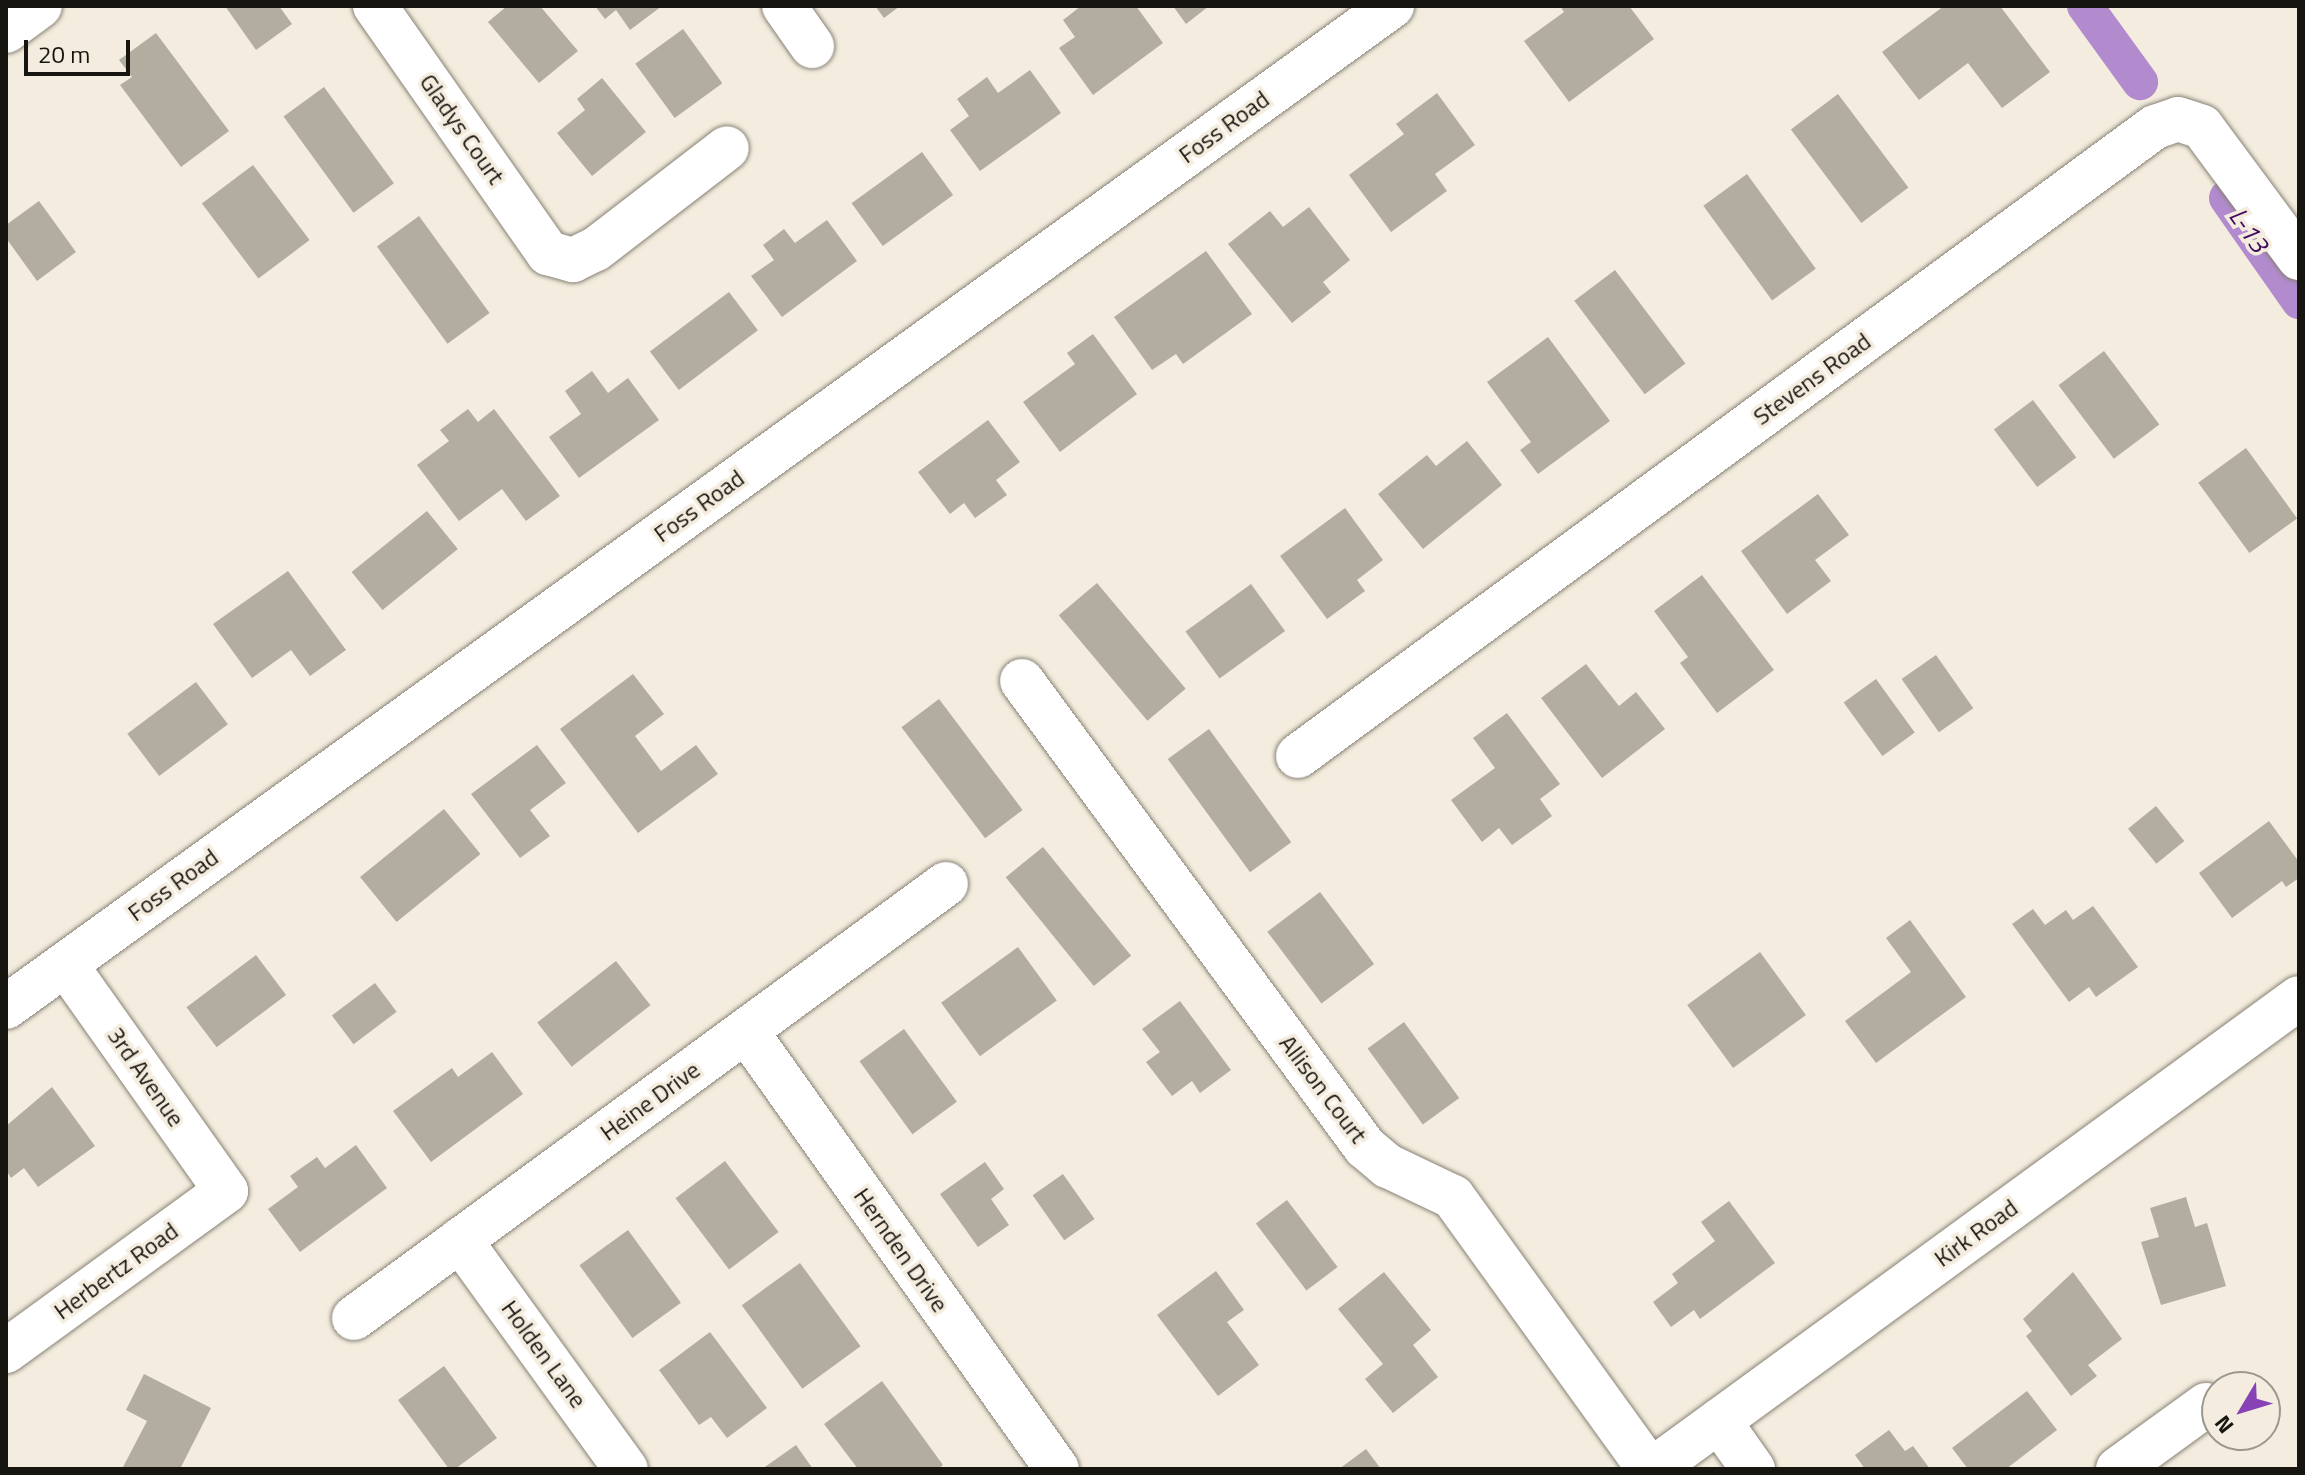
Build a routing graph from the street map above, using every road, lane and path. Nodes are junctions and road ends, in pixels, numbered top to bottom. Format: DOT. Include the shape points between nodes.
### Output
graph roads {
  1 [pos="40,6"];
  2 [pos="375,6"];
  3 [pos="784,6"];
  4 [pos="1392,6"];
  5 [pos="6,31"];
  6 [pos="812,46"];
  7 [pos="727,148"];
  8 [pos="2299,258"];
  9 [pos="1022,681"];
  10 [pos="1298,756"];
  11 [pos="946,884"];
  12 [pos="65,964"];
  13 [pos="2299,998"];
  14 [pos="6,1007"];
  15 [pos="746,1031"];
  16 [pos="226,1191"];
  17 [pos="460,1240"];
  18 [pos="354,1318"];
  19 [pos="6,1351"];
  20 [pos="2201,1409"];
  21 [pos="1719,1421"];
  22 [pos="626,1469"];
  23 [pos="1057,1469"];
  24 [pos="1651,1469"];
  25 [pos="1753,1469"];
  26 [pos="2118,1469"];
  1 -- 5 [label="street"];
  2 -- 7 [label="street, Gladys Court" via="548,253 573,260 596,249"];
  3 -- 6 [label="street"];
  4 -- 12 [label="street, Foss Road"];
  8 -- 10 [label="street, Stevens Road" via="2202,127 2178,119 2155,127"];
  9 -- 24 [label="street, Allison Court" via="1365,1147 1388,1166 1453,1197"];
  11 -- 15 [label="street, Heine Drive"];
  12 -- 14 [label="street, Foss Road"];
  12 -- 16 [label="street, 3rd Avenue"];
  13 -- 21 [label="street, Kirk Road"];
  15 -- 17 [label="street, Heine Drive"];
  15 -- 23 [label="street, Hernden Drive"];
  16 -- 19 [label="street, Herbertz Road"];
  17 -- 18 [label="street, Heine Drive"];
  17 -- 22 [label="street, Holden Lane"];
  20 -- 26 [label="street"];
  21 -- 24 [label="street, Kirk Road"];
  21 -- 25 [label="street"];
}
